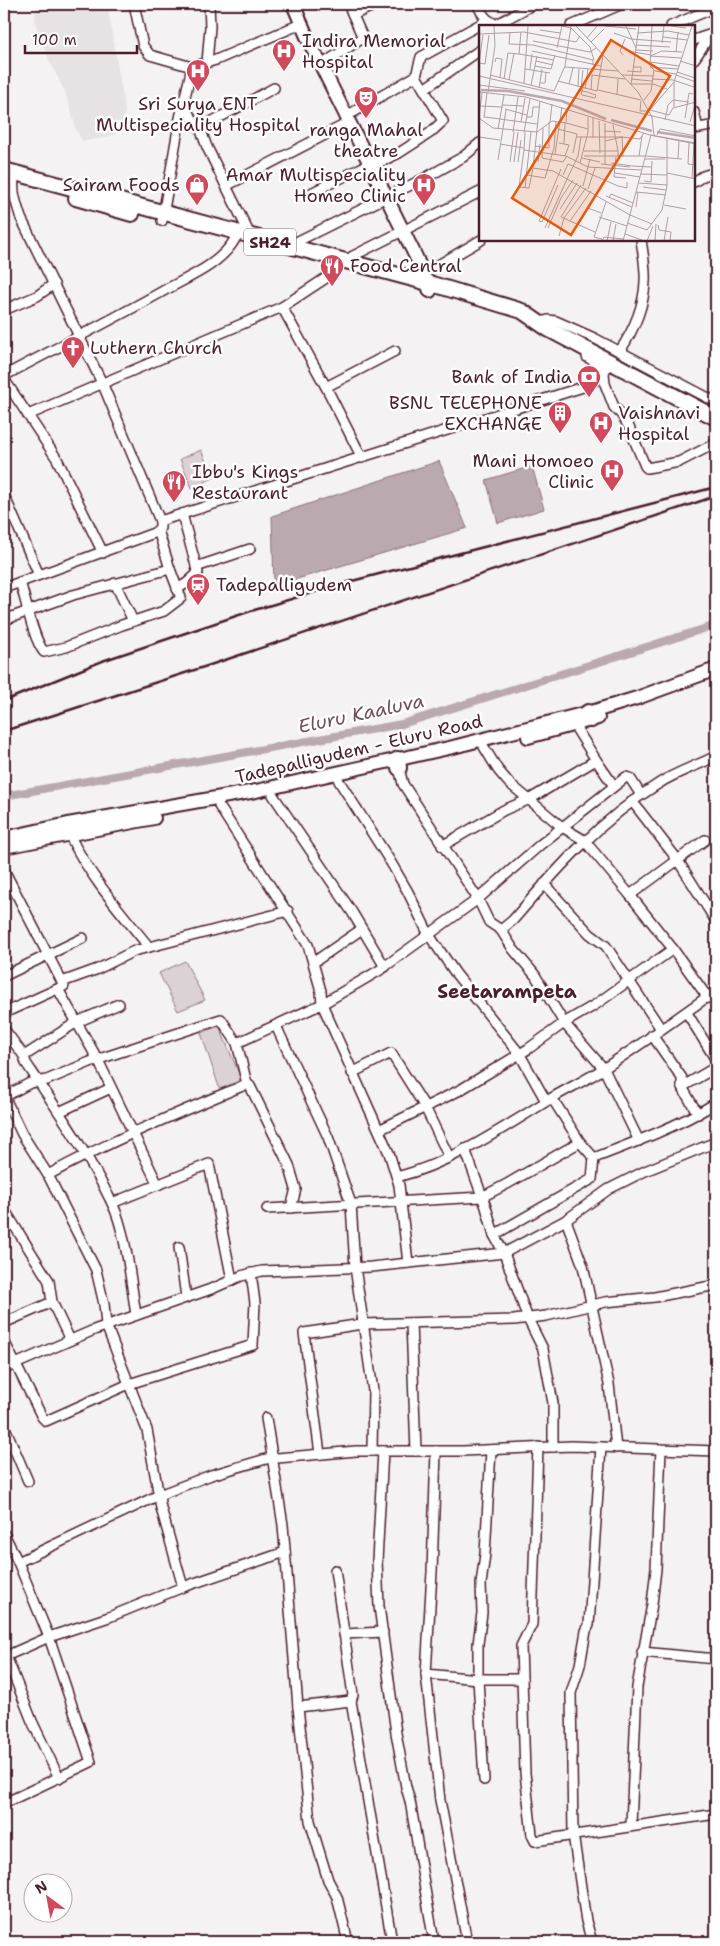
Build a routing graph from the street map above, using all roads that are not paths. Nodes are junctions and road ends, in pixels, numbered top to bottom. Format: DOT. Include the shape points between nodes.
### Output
graph roads {
  1 [pos="134,4"];
  2 [pos="210,4"];
  3 [pos="293,4"];
  4 [pos="348,4"];
  5 [pos="377,4"];
  6 [pos="477,4"];
  7 [pos="534,4"];
  8 [pos="622,4"];
  9 [pos="607,7"];
  10 [pos="716,7"];
  11 [pos="353,16"];
  12 [pos="302,23"];
  13 [pos="496,23"];
  14 [pos="572,25"];
  15 [pos="673,25"];
  16 [pos="479,30"];
  17 [pos="714,33"];
  18 [pos="695,40"];
  19 [pos="479,51"];
  20 [pos="695,58"];
  21 [pos="207,63"];
  22 [pos="321,65"];
  23 [pos="192,66"];
  24 [pos="416,76"];
  25 [pos="274,88"];
  26 [pos="424,89"];
  27 [pos="183,107"];
  28 [pos="347,120"];
  29 [pos="716,126"];
  30 [pos="200,128"];
  31 [pos="696,129"];
  32 [pos="479,144"];
  33 [pos="369,164"];
  34 [pos="716,172"];
  35 [pos="9,176"];
  36 [pos="695,181"];
  37 [pos="226,186"];
  38 [pos="479,192"];
  39 [pos="311,193"];
  40 [pos="385,196"];
  41 [pos="163,217"];
  42 [pos="402,230"];
  43 [pos="251,237"];
  44 [pos="235,240"];
  45 [pos="480,241"];
  46 [pos="641,241"];
  47 [pos="293,248"];
  48 [pos="342,264"];
  49 [pos="426,282"];
  50 [pos="54,284"];
  51 [pos="282,307"];
  52 [pos="4,310"];
  53 [pos="540,324"];
  54 [pos="80,336"];
  55 [pos="395,351"];
  56 [pos="620,351"];
  57 [pos="605,370"];
  58 [pos="4,378"];
  59 [pos="103,385"];
  60 [pos="326,387"];
  61 [pos="716,402"];
  62 [pos="28,415"];
  63 [pos="716,418"];
  64 [pos="716,424"];
  65 [pos="716,443"];
  66 [pos="362,458"];
  67 [pos="4,495"];
  68 [pos="182,514"];
  69 [pos="159,526"];
  70 [pos="250,549"];
  71 [pos="103,553"];
  72 [pos="196,567"];
  73 [pos="170,569"];
  74 [pos="39,575"];
  75 [pos="20,582"];
  76 [pos="115,583"];
  77 [pos="4,588"];
  78 [pos="177,589"];
  79 [pos="29,611"];
  80 [pos="4,620"];
  81 [pos="133,621"];
  82 [pos="716,670"];
  83 [pos="716,678"];
  84 [pos="590,716"];
  85 [pos="574,725"];
  86 [pos="484,748"];
  87 [pos="716,756"];
  88 [pos="596,760"];
  89 [pos="398,764"];
  90 [pos="339,781"];
  91 [pos="614,786"];
  92 [pos="273,795"];
  93 [pos="641,795"];
  94 [pos="530,799"];
  95 [pos="632,801"];
  96 [pos="219,806"];
  97 [pos="562,827"];
  98 [pos="68,834"];
  99 [pos="4,838"];
  100 [pos="584,840"];
  101 [pos="705,840"];
  102 [pos="442,846"];
  103 [pos="4,847"];
  104 [pos="677,859"];
  105 [pos="4,870"];
  106 [pos="544,884"];
  107 [pos="630,895"];
  108 [pos="478,899"];
  109 [pos="288,911"];
  110 [pos="716,921"];
  111 [pos="362,930"];
  112 [pos="501,930"];
  113 [pos="429,935"];
  114 [pos="82,938"];
  115 [pos="149,947"];
  116 [pos="673,950"];
  117 [pos="48,955"];
  118 [pos="314,962"];
  119 [pos="385,967"];
  120 [pos="4,976"];
  121 [pos="628,982"];
  122 [pos="60,985"];
  123 [pos="716,992"];
  124 [pos="708,998"];
  125 [pos="119,1004"];
  126 [pos="322,1004"];
  127 [pos="4,1012"];
  128 [pos="687,1013"];
  129 [pos="76,1022"];
  130 [pos="564,1023"];
  131 [pos="276,1026"];
  132 [pos="4,1029"];
  133 [pos="661,1029"];
  134 [pos="652,1035"];
  135 [pos="237,1043"];
  136 [pos="519,1053"];
  137 [pos="24,1056"];
  138 [pos="98,1060"];
  139 [pos="716,1060"];
  140 [pos="716,1067"];
  141 [pos="604,1069"];
  142 [pos="352,1073"];
  143 [pos="38,1081"];
  144 [pos="247,1084"];
  145 [pos="682,1087"];
  146 [pos="111,1088"];
  147 [pos="4,1096"];
  148 [pos="549,1100"];
  149 [pos="716,1103"];
  150 [pos="425,1107"];
  151 [pos="59,1112"];
  152 [pos="698,1114"];
  153 [pos="379,1130"];
  154 [pos="134,1132"];
  155 [pos="639,1141"];
  156 [pos="580,1142"];
  157 [pos="716,1142"];
  158 [pos="465,1149"];
  159 [pos="85,1154"];
  160 [pos="449,1157"];
  161 [pos="594,1158"];
  162 [pos="48,1175"];
  163 [pos="397,1177"];
  164 [pos="158,1185"];
  165 [pos="482,1196"];
  166 [pos="401,1201"];
  167 [pos="112,1203"];
  168 [pos="351,1204"];
  169 [pos="291,1208"];
  170 [pos="4,1209"];
  171 [pos="267,1209"];
  172 [pos="566,1220"];
  173 [pos="494,1235"];
  174 [pos="179,1247"];
  175 [pos="504,1253"];
  176 [pos="408,1263"];
  177 [pos="355,1267"];
  178 [pos="251,1273"];
  179 [pos="232,1280"];
  180 [pos="716,1285"];
  181 [pos="186,1297"];
  182 [pos="52,1302"];
  183 [pos="591,1305"];
  184 [pos="136,1315"];
  185 [pos="528,1318"];
  186 [pos="410,1323"];
  187 [pos="4,1324"];
  188 [pos="362,1324"];
  189 [pos="106,1325"];
  190 [pos="70,1340"];
  191 [pos="4,1341"];
  192 [pos="16,1364"];
  193 [pos="4,1369"];
  194 [pos="129,1384"];
  195 [pos="266,1418"];
  196 [pos="4,1425"];
  197 [pos="538,1447"];
  198 [pos="553,1447"];
  199 [pos="601,1447"];
  200 [pos="616,1448"];
  201 [pos="661,1449"];
  202 [pos="491,1450"];
  203 [pos="372,1451"];
  204 [pos="383,1451"];
  205 [pos="416,1451"];
  206 [pos="436,1451"];
  207 [pos="716,1451"];
  208 [pos="320,1454"];
  209 [pos="272,1458"];
  210 [pos="28,1480"];
  211 [pos="159,1495"];
  212 [pos="4,1534"];
  213 [pos="285,1552"];
  214 [pos="18,1562"];
  215 [pos="335,1570"];
  216 [pos="183,1587"];
  217 [pos="383,1632"];
  218 [pos="344,1634"];
  219 [pos="49,1636"];
  220 [pos="642,1652"];
  221 [pos="5,1654"];
  222 [pos="716,1659"];
  223 [pos="426,1674"];
  224 [pos="478,1679"];
  225 [pos="522,1680"];
  226 [pos="351,1701"];
  227 [pos="298,1707"];
  228 [pos="59,1778"];
  229 [pos="484,1780"];
  230 [pos="4,1801"];
  231 [pos="716,1814"];
  232 [pos="632,1825"];
  233 [pos="573,1834"];
  234 [pos="348,1942"];
  235 [pos="392,1942"];
  236 [pos="434,1942"];
  237 [pos="467,1942"];
  238 [pos="592,1942"];
  1 -- 23 [label="street" via="143,46 150,55"];
  2 -- 21 [label="street"];
  3 -- 12 [label="main road"];
  4 -- 11 [label="street"];
  5 -- 11 [label="street"];
  6 -- 13 [label="street"];
  7 -- 13 [label="street"];
  8 -- 9 [label="street"];
  9 -- 14 [label="street"];
  10 -- 15 [label="street"];
  11 -- 22 [label="street" via="363,38"];
  12 -- 21 [label="street"];
  12 -- 22 [label="main road"];
  16 -- 24 [label="street" via="421,56"];
  17 -- 18 [label="street"];
  17 -- 20 [label="street"];
  19 -- 26 [label="street"];
  21 -- 23 [label="street"];
  22 -- 28 [label="main road"];
  23 -- 27 [label="street"];
  24 -- 26 [label="street"];
  24 -- 28 [label="street"];
  25 -- 30 [label="street"];
  26 -- 33 [label="street" via="443,121 430,134 399,153"];
  27 -- 30 [label="street"];
  27 -- 41 [label="street"];
  28 -- 33 [label="main road"];
  28 -- 37 [label="street"];
  29 -- 31 [label="street"];
  30 -- 37 [label="street"];
  32 -- 40 [label="street" via="463,157"];
  33 -- 39 [label="street"];
  33 -- 40 [label="main road"];
  34 -- 36 [label="street"];
  35 -- 41 [label="main road, SH24"];
  35 -- 50 [label="street" via="21,218"];
  37 -- 43 [label="street"];
  38 -- 42 [label="street"];
  40 -- 42 [label="main road"];
  40 -- 47 [label="street" via="298,241"];
  41 -- 43 [label="main road, SH24"];
  41 -- 44 [label="main road, SH24"];
  42 -- 48 [label="street"];
  42 -- 49 [label="main road"];
  43 -- 47 [label="main road, SH24"];
  44 -- 48 [label="main road, SH24"];
  44 -- 54 [label="street" via="208,265"];
  45 -- 49 [label="street"];
  46 -- 56 [label="street" via="645,282 631,334"];
  47 -- 48 [label="main road, SH24"];
  48 -- 49 [label="main road, SH24"];
  48 -- 51 [label="street"];
  49 -- 53 [label="main road, SH24" via="522,311"];
  50 -- 52 [label="street" via="37,296"];
  50 -- 54 [label="street"];
  51 -- 59 [label="street"];
  51 -- 60 [label="street"];
  53 -- 56 [label="street" via="556,321"];
  53 -- 57 [label="street" via="548,333"];
  53 -- 63 [label="main road, SH24"];
  54 -- 58 [label="street"];
  54 -- 59 [label="street"];
  55 -- 60 [label="street"];
  56 -- 61 [label="street"];
  57 -- 64 [label="street"];
  57 -- 65 [label="street" via="605,384 614,407 629,427 647,468 680,462"];
  57 -- 66 [label="street" via="586,386"];
  58 -- 62 [label="street"];
  59 -- 62 [label="street"];
  59 -- 69 [label="street"];
  60 -- 66 [label="street"];
  62 -- 71 [label="street" via="57,459"];
  66 -- 68 [label="street"];
  67 -- 74 [label="street"];
  68 -- 69 [label="street"];
  68 -- 72 [label="street"];
  69 -- 71 [label="street" via="154,534"];
  69 -- 73 [label="street"];
  70 -- 72 [label="street"];
  71 -- 74 [label="street"];
  72 -- 78 [label="street" via="198,573 188,584"];
  73 -- 76 [label="street"];
  73 -- 78 [label="street"];
  74 -- 75 [label="street"];
  75 -- 77 [label="street"];
  75 -- 79 [label="street"];
  76 -- 79 [label="street"];
  76 -- 81 [label="street"];
  78 -- 81 [label="street" via="180,598 166,610"];
  79 -- 80 [label="street"];
  79 -- 81 [label="street" via="39,646 44,652 66,647"];
  82 -- 84 [label="main road, Tadepalligudem - Eluru Road"];
  83 -- 84 [label="main road, Tadepalligudem - Eluru Road" via="640,706"];
  84 -- 85 [label="main road, Tadepalligudem - Eluru Road"];
  84 -- 89 [label="main road, Tadepalligudem - Eluru Road"];
  85 -- 86 [label="main road, Tadepalligudem - Eluru Road"];
  85 -- 88 [label="street"];
  86 -- 89 [label="main road, Tadepalligudem - Eluru Road"];
  86 -- 94 [label="street" via="509,783"];
  87 -- 93 [label="street" via="677,772"];
  88 -- 91 [label="street"];
  88 -- 94 [label="street"];
  89 -- 90 [label="main road, Tadepalligudem - Eluru Road"];
  89 -- 99 [label="main road, Tadepalligudem - Eluru Road"];
  89 -- 102 [label="street" via="403,784"];
  90 -- 92 [label="main road, Tadepalligudem - Eluru Road"];
  90 -- 113 [label="street" via="390,860"];
  91 -- 93 [label="street" via="626,777 630,778"];
  91 -- 97 [label="street"];
  92 -- 96 [label="main road, Tadepalligudem - Eluru Road"];
  92 -- 111 [label="street"];
  93 -- 95 [label="street"];
  94 -- 97 [label="street"];
  94 -- 102 [label="street" via="504,810"];
  95 -- 100 [label="street"];
  95 -- 104 [label="street"];
  96 -- 98 [label="main road, Tadepalligudem - Eluru Road"];
  96 -- 109 [label="street"];
  97 -- 100 [label="street"];
  97 -- 108 [label="street"];
  98 -- 103 [label="main road, Tadepalligudem - Eluru Road"];
  98 -- 115 [label="street" via="99,884"];
  100 -- 106 [label="street"];
  100 -- 107 [label="street"];
  101 -- 104 [label="street"];
  102 -- 108 [label="street"];
  104 -- 107 [label="street"];
  104 -- 110 [label="street"];
  105 -- 117 [label="street"];
  106 -- 112 [label="street"];
  106 -- 121 [label="street" via="590,934 606,946"];
  107 -- 116 [label="street"];
  108 -- 112 [label="street" via="489,922"];
  108 -- 113 [label="street"];
  109 -- 115 [label="street"];
  109 -- 118 [label="street"];
  111 -- 118 [label="street"];
  111 -- 119 [label="street"];
  112 -- 130 [label="street" via="535,975"];
  113 -- 119 [label="street"];
  113 -- 136 [label="street"];
  114 -- 117 [label="street"];
  115 -- 122 [label="street"];
  116 -- 121 [label="street"];
  116 -- 124 [label="street"];
  117 -- 120 [label="street"];
  117 -- 122 [label="street"];
  118 -- 126 [label="street"];
  119 -- 126 [label="street"];
  121 -- 130 [label="street"];
  121 -- 133 [label="street"];
  122 -- 127 [label="street"];
  122 -- 129 [label="street"];
  123 -- 124 [label="street"];
  124 -- 128 [label="street"];
  125 -- 129 [label="street"];
  126 -- 131 [label="street"];
  126 -- 142 [label="street"];
  128 -- 133 [label="street"];
  128 -- 139 [label="street"];
  129 -- 137 [label="street"];
  129 -- 138 [label="street"];
  130 -- 136 [label="street"];
  130 -- 141 [label="street"];
  131 -- 135 [label="street"];
  131 -- 168 [label="street" via="328,1137"];
  132 -- 137 [label="street"];
  133 -- 134 [label="street"];
  134 -- 141 [label="street"];
  134 -- 145 [label="street" via="682,1078"];
  135 -- 138 [label="street" via="221,1019"];
  135 -- 144 [label="street"];
  136 -- 148 [label="street"];
  136 -- 150 [label="street" via="460,1090"];
  137 -- 143 [label="street"];
  138 -- 143 [label="street"];
  138 -- 146 [label="street"];
  140 -- 145 [label="street"];
  141 -- 148 [label="street"];
  141 -- 155 [label="street"];
  142 -- 150 [label="street" via="391,1053"];
  142 -- 153 [label="street"];
  143 -- 147 [label="street"];
  143 -- 151 [label="street"];
  144 -- 154 [label="street"];
  144 -- 169 [label="street" via="288,1165 296,1189"];
  145 -- 152 [label="street"];
  146 -- 151 [label="street"];
  146 -- 154 [label="street"];
  147 -- 162 [label="street" via="22,1134"];
  148 -- 156 [label="street"];
  148 -- 158 [label="street"];
  149 -- 152 [label="street"];
  150 -- 153 [label="street"];
  150 -- 160 [label="street"];
  151 -- 159 [label="street"];
  152 -- 155 [label="street"];
  153 -- 163 [label="street"];
  154 -- 159 [label="street"];
  154 -- 164 [label="street"];
  155 -- 161 [label="street"];
  156 -- 161 [label="street"];
  156 -- 165 [label="street"];
  157 -- 172 [label="street" via="609,1189"];
  158 -- 160 [label="street"];
  158 -- 165 [label="street"];
  159 -- 162 [label="street"];
  159 -- 167 [label="street"];
  160 -- 163 [label="street"];
  161 -- 173 [label="street" via="592,1179"];
  162 -- 189 [label="street" via="96,1270"];
  163 -- 166 [label="street"];
  164 -- 167 [label="street"];
  164 -- 179 [label="street" via="209,1164"];
  165 -- 166 [label="street"];
  165 -- 173 [label="street"];
  166 -- 168 [label="street"];
  166 -- 176 [label="street"];
  167 -- 184 [label="street" via="122,1231"];
  168 -- 169 [label="street"];
  168 -- 177 [label="street"];
  169 -- 171 [label="street"];
  170 -- 182 [label="street" via="49,1281"];
  172 -- 175 [label="street"];
  172 -- 183 [label="street" via="583,1266"];
  173 -- 175 [label="street"];
  174 -- 181 [label="street"];
  175 -- 176 [label="street"];
  175 -- 185 [label="street"];
  176 -- 177 [label="street"];
  177 -- 178 [label="street"];
  177 -- 188 [label="street"];
  178 -- 179 [label="street"];
  178 -- 194 [label="street" via="255,1303 253,1345"];
  179 -- 181 [label="street"];
  180 -- 183 [label="street"];
  181 -- 184 [label="street"];
  182 -- 187 [label="street"];
  182 -- 190 [label="street"];
  183 -- 185 [label="street"];
  183 -- 200 [label="street" via="609,1384"];
  184 -- 189 [label="street"];
  185 -- 186 [label="street"];
  185 -- 198 [label="street" via="543,1349 553,1403"];
  186 -- 188 [label="street"];
  186 -- 205 [label="street"];
  188 -- 203 [label="street" via="373,1392"];
  188 -- 208 [label="street" via="304,1333"];
  189 -- 190 [label="street"];
  189 -- 194 [label="street"];
  190 -- 192 [label="street"];
  191 -- 192 [label="street"];
  192 -- 193 [label="street"];
  192 -- 194 [label="street" via="46,1421"];
  194 -- 211 [label="street" via="147,1430"];
  195 -- 209 [label="street"];
  196 -- 210 [label="street"];
  197 -- 198 [label="street"];
  197 -- 202 [label="street"];
  197 -- 225 [label="street" via="532,1624 521,1646"];
  198 -- 199 [label="street"];
  199 -- 200 [label="street"];
  199 -- 233 [label="street" via="589,1625 571,1693"];
  200 -- 201 [label="street"];
  201 -- 207 [label="street"];
  201 -- 220 [label="street" via="656,1569"];
  202 -- 206 [label="street"];
  202 -- 224 [label="street"];
  203 -- 204 [label="street"];
  203 -- 208 [label="street"];
  204 -- 205 [label="street"];
  204 -- 217 [label="street" via="377,1562"];
  205 -- 206 [label="street"];
  206 -- 223 [label="street"];
  208 -- 209 [label="street"];
  209 -- 211 [label="street" via="211,1475"];
  209 -- 213 [label="street"];
  211 -- 214 [label="street"];
  211 -- 216 [label="street"];
  212 -- 214 [label="street"];
  213 -- 216 [label="street"];
  213 -- 227 [label="street"];
  214 -- 219 [label="street"];
  215 -- 218 [label="street"];
  216 -- 219 [label="street"];
  217 -- 218 [label="street"];
  217 -- 236 [label="street" via="396,1733"];
  218 -- 226 [label="street" via="353,1695"];
  219 -- 221 [label="street"];
  219 -- 228 [label="street" via="91,1762"];
  220 -- 222 [label="street"];
  220 -- 232 [label="street" via="637,1688"];
  221 -- 228 [label="street"];
  223 -- 224 [label="street"];
  223 -- 237 [label="street" via="440,1800"];
  224 -- 225 [label="street"];
  224 -- 229 [label="street"];
  225 -- 233 [label="street" via="525,1773 532,1836 535,1841"];
  226 -- 227 [label="street"];
  226 -- 235 [label="street"];
  227 -- 234 [label="street" via="310,1821 328,1880 337,1898"];
  228 -- 230 [label="street"];
  231 -- 232 [label="street"];
  232 -- 233 [label="street"];
  233 -- 238 [label="street"];
}
